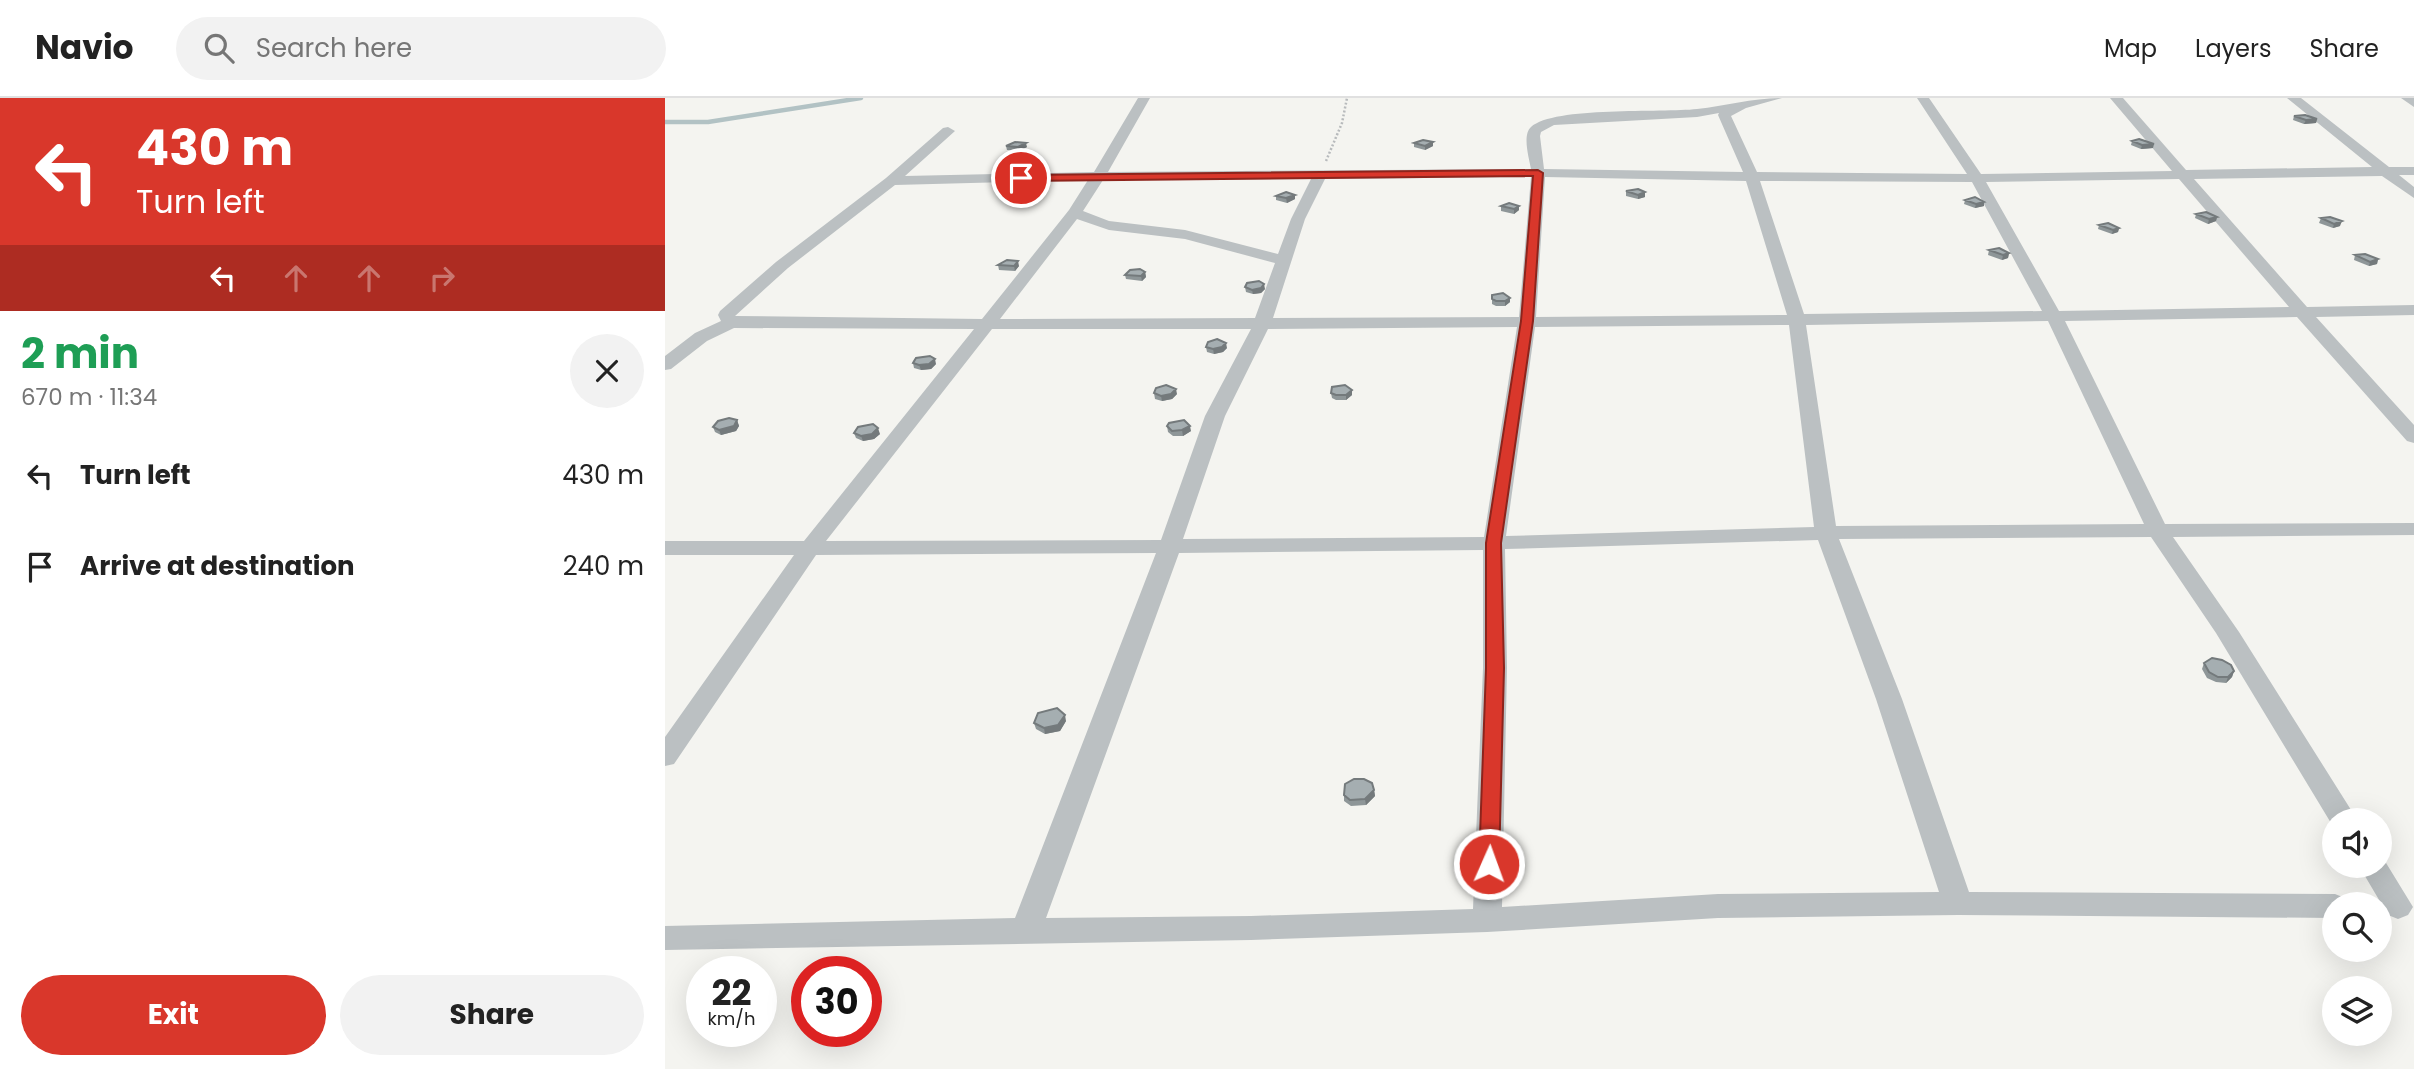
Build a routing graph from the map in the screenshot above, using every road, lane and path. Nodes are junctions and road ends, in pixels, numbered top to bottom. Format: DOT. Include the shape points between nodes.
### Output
graph roads {
  1 [pos="1144,98"];
  2 [pos="1347,98"];
  3 [pos="1776,98"];
  4 [pos="1923,98"];
  5 [pos="2116,98"];
  6 [pos="2293,98"];
  7 [pos="2407,98"];
  8 [pos="2414,103"];
  9 [pos="1741,106"];
  10 [pos="948,131"];
  11 [pos="2386,171"];
  12 [pos="2414,171"];
  13 [pos="1538,173"];
  14 [pos="1320,175"];
  15 [pos="1751,175"];
  16 [pos="2185,175"];
  17 [pos="1100,176"];
  18 [pos="1976,176"];
  19 [pos="891,181"];
  20 [pos="2414,194"];
  21 [pos="1075,212"];
  22 [pos="1283,260"];
  23 [pos="2414,310"];
  24 [pos="2302,312"];
  25 [pos="2053,315"];
  26 [pos="1797,320"];
  27 [pos="1527,321"];
  28 [pos="731,323"];
  29 [pos="987,324"];
  30 [pos="1262,324"];
  31 [pos="665,365"];
  32 [pos="2414,437"];
  33 [pos="2414,529"];
  34 [pos="2158,531"];
  35 [pos="1826,533"];
  36 [pos="1494,543"];
  37 [pos="1171,546"];
  38 [pos="665,548"];
  39 [pos="809,549"];
  40 [pos="665,757"];
  41 [pos="2336,808"];
  42 [pos="2380,878"];
  43 [pos="1958,903"];
  44 [pos="2322,906"];
  45 [pos="2397,906"];
  46 [pos="1487,920"];
  47 [pos="1026,930"];
  48 [pos="665,938"];
  1 -- 17 [label="street"];
  2 -- 14 [label="path" via="1342,123"];
  3 -- 9 [label="street"];
  4 -- 18 [label="street"];
  5 -- 16 [label="street"];
  6 -- 11 [label="street"];
  7 -- 8 [label="street"];
  9 -- 13 [label="street" via="1697,113 1594,116 1541,125 1533,136"];
  9 -- 15 [label="street" via="1724,115"];
  10 -- 19 [label="street"];
  11 -- 12 [label="street"];
  11 -- 16 [label="street"];
  11 -- 20 [label="street"];
  13 -- 14 [label="street"];
  13 -- 15 [label="street"];
  13 -- 27 [label="street"];
  14 -- 17 [label="street"];
  14 -- 22 [label="street"];
  15 -- 18 [label="street"];
  15 -- 26 [label="street"];
  16 -- 18 [label="street"];
  16 -- 24 [label="street"];
  17 -- 19 [label="street"];
  17 -- 21 [label="street"];
  18 -- 25 [label="street"];
  19 -- 28 [label="street" via="782,264 726,315"];
  21 -- 22 [label="street" via="1103,225 1183,235"];
  21 -- 29 [label="street"];
  22 -- 30 [label="street"];
  23 -- 24 [label="street"];
  24 -- 25 [label="street"];
  24 -- 32 [label="street"];
  25 -- 26 [label="street"];
  25 -- 34 [label="street"];
  26 -- 27 [label="street"];
  26 -- 35 [label="street"];
  27 -- 30 [label="street"];
  27 -- 36 [label="street"];
  28 -- 29 [label="street"];
  28 -- 31 [label="street" via="701,337"];
  29 -- 30 [label="street"];
  29 -- 39 [label="street"];
  30 -- 37 [label="street" via="1215,416"];
  33 -- 34 [label="street"];
  34 -- 35 [label="street"];
  34 -- 41 [label="street"];
  35 -- 36 [label="street"];
  35 -- 43 [label="street" via="1889,699"];
  36 -- 37 [label="street"];
  36 -- 46 [label="street"];
  37 -- 39 [label="street"];
  37 -- 47 [label="street"];
  38 -- 39 [label="street"];
  39 -- 40 [label="street"];
  42 -- 45 [label="street"];
  43 -- 44 [label="street"];
  43 -- 46 [label="street" via="1718,906"];
  46 -- 47 [label="street"];
  47 -- 48 [label="street"];
}
